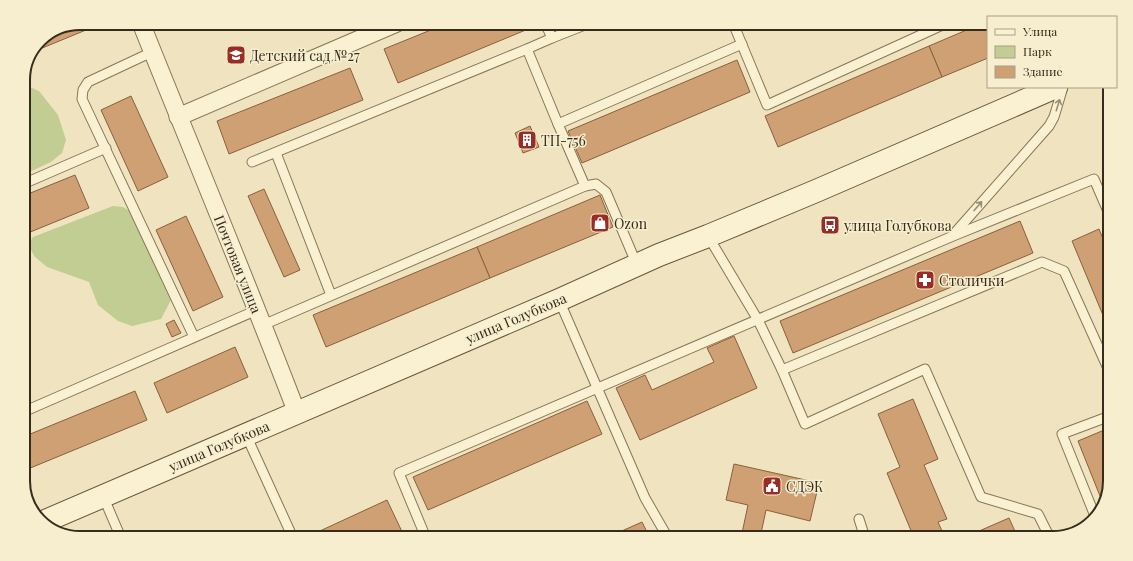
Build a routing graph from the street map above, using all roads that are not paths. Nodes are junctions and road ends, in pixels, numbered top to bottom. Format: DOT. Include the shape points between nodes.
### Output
graph roads {
  1 [pos="144,30"];
  2 [pos="381,30"];
  3 [pos="549,30"];
  4 [pos="572,30"];
  5 [pos="736,30"];
  6 [pos="933,30"];
  7 [pos="552,38"];
  8 [pos="742,44"];
  9 [pos="527,49"];
  10 [pos="152,52"];
  11 [pos="1054,88"];
  12 [pos="1063,88"];
  13 [pos="178,117"];
  14 [pos="558,124"];
  15 [pos="106,148"];
  16 [pos="276,153"];
  17 [pos="252,162"];
  18 [pos="30,181"];
  19 [pos="585,186"];
  20 [pos="1103,200"];
  21 [pos="708,236"];
  22 [pos="953,236"];
  23 [pos="637,265"];
  24 [pos="331,295"];
  25 [pos="559,300"];
  26 [pos="260,317"];
  27 [pos="758,320"];
  28 [pos="194,338"];
  29 [pos="1103,357"];
  30 [pos="782,370"];
  31 [pos="597,388"];
  32 [pos="30,409"];
  33 [pos="297,413"];
  34 [pos="1103,419"];
  35 [pos="246,435"];
  36 [pos="103,496"];
  37 [pos="1093,511"];
  38 [pos="859,519"];
  39 [pos="48,520"];
  40 [pos="118,531"];
  41 [pos="290,531"];
  42 [pos="423,531"];
  43 [pos="664,531"];
  44 [pos="863,531"];
  45 [pos="1046,531"];
  1 -- 10 [label="street, Почтовая улица"];
  2 -- 13 [label="street"];
  3 -- 7 [label="lane"];
  4 -- 7 [label="lane"];
  5 -- 8 [label="lane"];
  6 -- 8 [label="lane" via="767,105"];
  7 -- 9 [label="lane"];
  8 -- 14 [label="lane"];
  9 -- 14 [label="lane"];
  9 -- 16 [label="lane"];
  10 -- 13 [label="street, Почтовая улица"];
  10 -- 15 [label="lane" via="88,82 83,90 82,99"];
  11 -- 21 [label="main road, улица Голубкова"];
  22 -- 12 [label="lane, one-way" via="1049,126"];
  13 -- 26 [label="street, Почтовая улица"];
  14 -- 19 [label="lane"];
  15 -- 18 [label="lane"];
  15 -- 28 [label="lane"];
  16 -- 17 [label="lane"];
  16 -- 24 [label="lane"];
  19 -- 23 [label="lane" via="596,184 606,192"];
  19 -- 24 [label="lane"];
  20 -- 22 [label="lane" via="1094,179"];
  21 -- 23 [label="main road, улица Голубкова"];
  21 -- 27 [label="lane"];
  22 -- 27 [label="lane"];
  23 -- 25 [label="main road, улица Голубкова"];
  24 -- 26 [label="lane"];
  25 -- 31 [label="lane"];
  25 -- 33 [label="main road, улица Голубкова"];
  26 -- 28 [label="lane"];
  26 -- 33 [label="street, Почтовая улица"];
  27 -- 30 [label="lane"];
  27 -- 31 [label="lane"];
  28 -- 32 [label="lane"];
  29 -- 30 [label="lane" via="1064,271 1042,262"];
  30 -- 45 [label="lane" via="805,424 925,369 981,497 1038,514"];
  31 -- 42 [label="lane" via="399,472"];
  31 -- 43 [label="lane" via="645,498"];
  33 -- 35 [label="main road, улица Голубкова"];
  34 -- 37 [label="lane" via="1062,434"];
  35 -- 36 [label="main road, улица Голубкова"];
  35 -- 41 [label="lane"];
  36 -- 39 [label="main road, улица Голубкова"];
  36 -- 40 [label="lane"];
  38 -- 44 [label="lane"];
}
